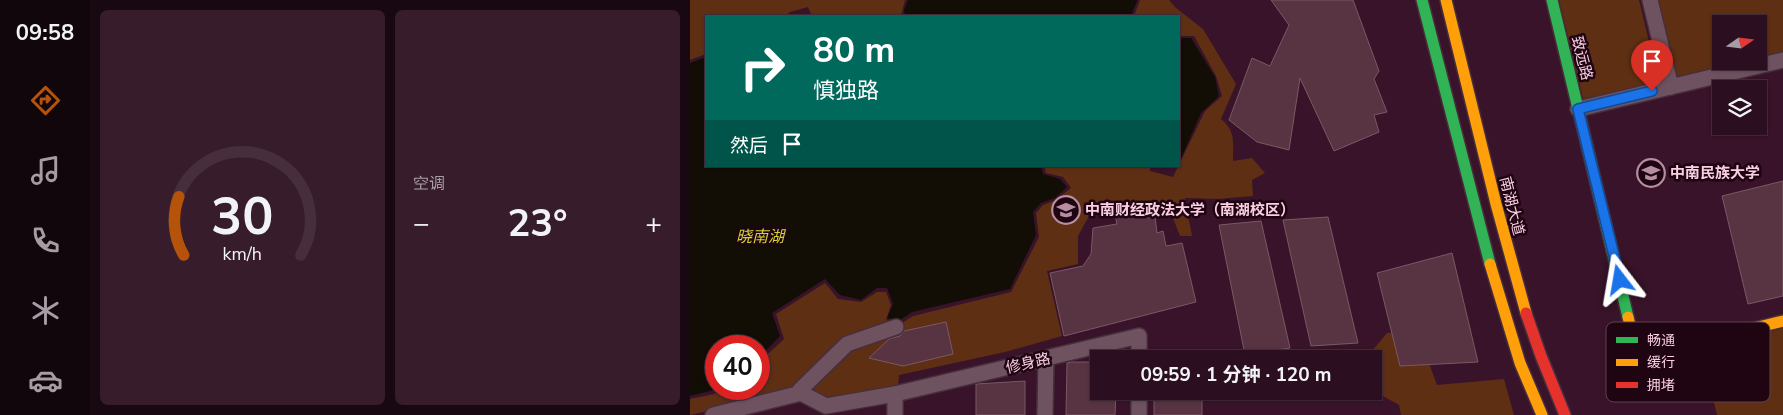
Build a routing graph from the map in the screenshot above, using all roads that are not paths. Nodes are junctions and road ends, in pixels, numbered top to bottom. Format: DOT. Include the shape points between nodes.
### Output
graph roads {
  1 [pos="1422,0"];
  2 [pos="1446,0"];
  3 [pos="1552,0"];
  4 [pos="1650,0"];
  5 [pos="1783,60"];
  6 [pos="1671,87"];
  7 [pos="1578,109"];
  8 [pos="1783,320"];
  9 [pos="1630,322"];
  10 [pos="1770,323"];
  11 [pos="896,327"];
  12 [pos="1139,350"];
  13 [pos="1046,358"];
  14 [pos="800,390"];
  15 [pos="895,394"];
  16 [pos="1139,400"];
  17 [pos="1539,412"];
  18 [pos="714,415"];
  19 [pos="895,415"];
  20 [pos="1045,415"];
  21 [pos="1139,415"];
  22 [pos="1566,415"];
  1 -- 17 [label="main road" via="1497,291"];
  2 -- 22 [label="main road, 南湖大道" via="1518,284 1540,357"];
  3 -- 7 [label="main road, 致远路"];
  4 -- 6 [label="street"];
  5 -- 6 [label="street"];
  6 -- 7 [label="street"];
  7 -- 9 [label="main road, 致远路"];
  8 -- 10 [label="main road, 致远路"];
  11 -- 14 [label="street" via="846,344"];
  12 -- 13 [label="street, 修身路" via="1139,336"];
  13 -- 15 [label="street, 修身路"];
  13 -- 20 [label="street"];
  15 -- 18 [label="street, 修身路" via="826,406 801,393"];
  15 -- 19 [label="street"];
  16 -- 21 [label="street"];
}
